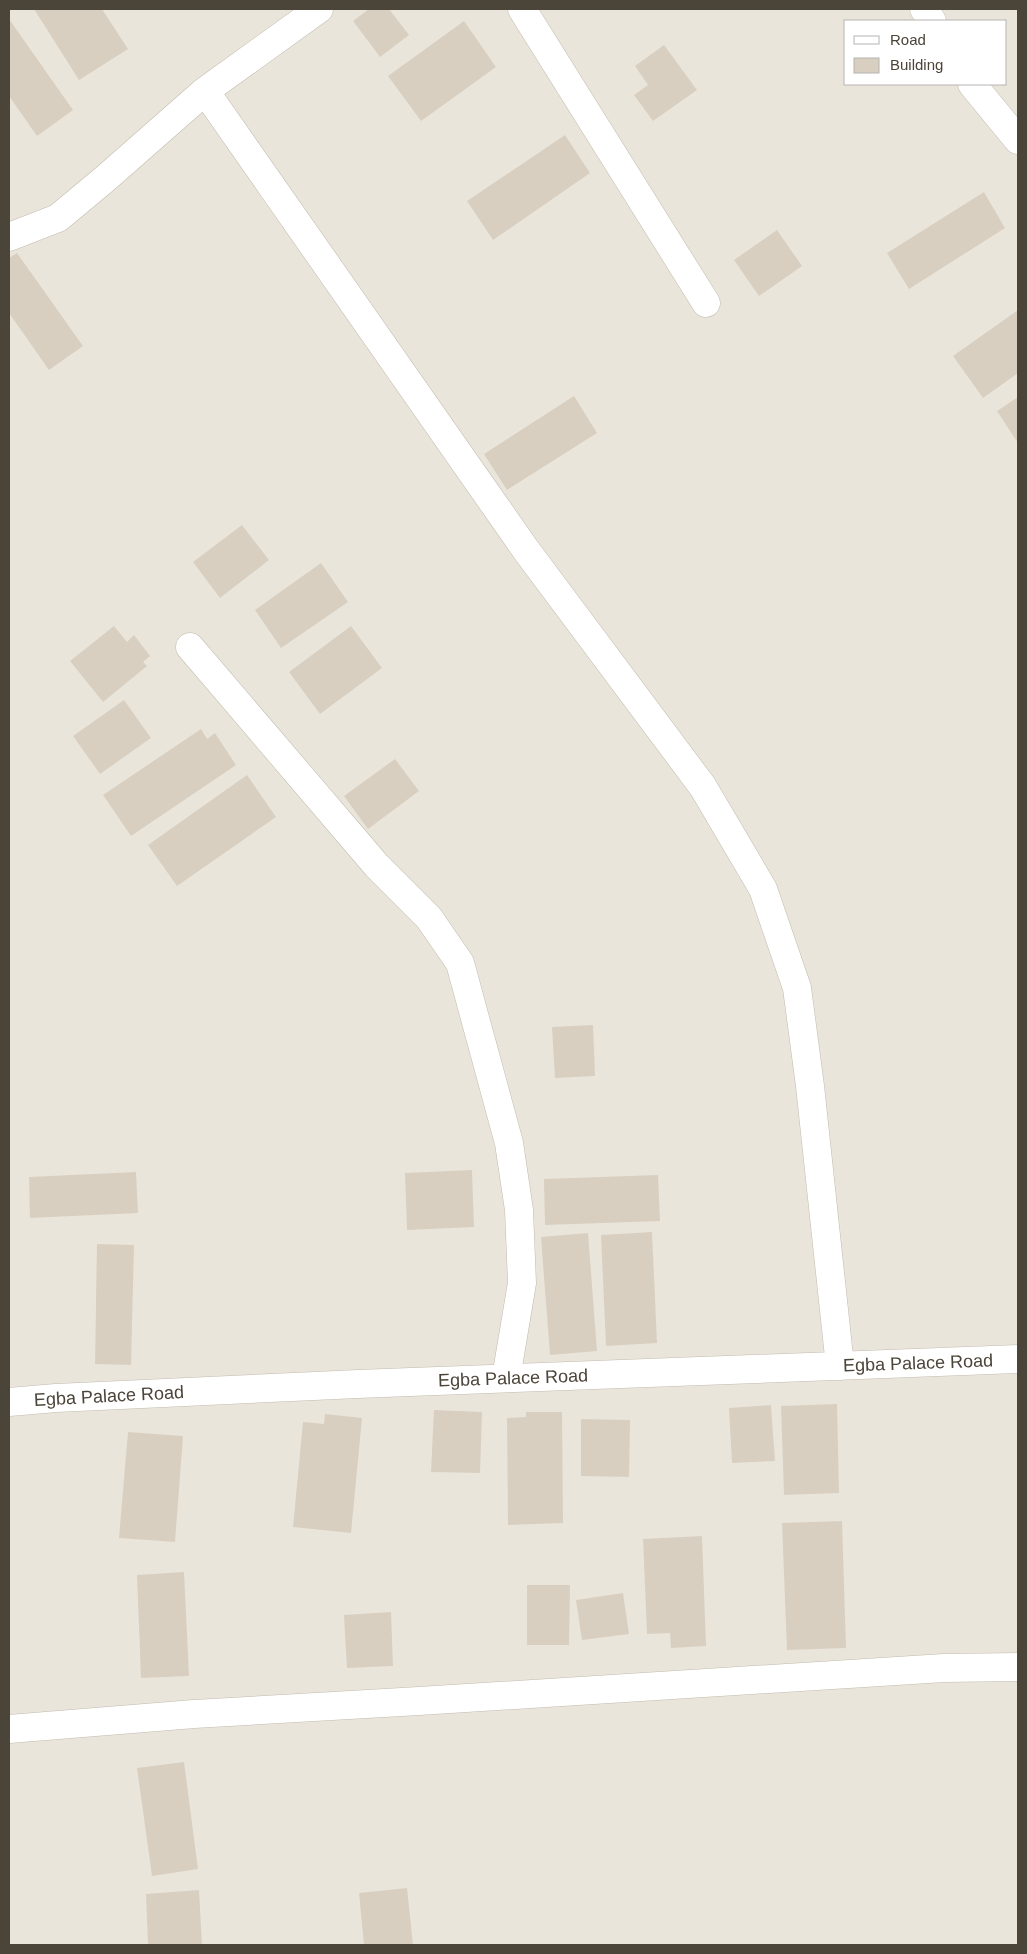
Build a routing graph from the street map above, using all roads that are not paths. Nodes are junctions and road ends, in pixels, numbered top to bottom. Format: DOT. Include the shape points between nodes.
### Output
graph roads {
  1 [pos="318,9"];
  2 [pos="522,9"];
  3 [pos="924,9"];
  4 [pos="931,20"];
  5 [pos="973,85"];
  6 [pos="205,91"];
  7 [pos="1018,140"];
  8 [pos="9,237"];
  9 [pos="706,303"];
  10 [pos="190,647"];
  11 [pos="1018,1359"];
  12 [pos="840,1366"];
  13 [pos="506,1378"];
  14 [pos="9,1402"];
  15 [pos="1018,1667"];
  16 [pos="9,1729"];
  1 -- 6 [label="street"];
  2 -- 9 [label="street"];
  3 -- 4 [label="street"];
  5 -- 7 [label="street"];
  6 -- 8 [label="street" via="58,218"];
  6 -- 12 [label="street" via="526,550 703,787 763,889 797,988"];
  10 -- 13 [label="street" via="377,866 429,918 460,963 509,1143 518,1210 522,1283"];
  11 -- 12 [label="street, Egba Palace Road"];
  12 -- 13 [label="street, Egba Palace Road"];
  13 -- 14 [label="street, Egba Palace Road"];
  15 -- 16 [label="street" via="944,1668 194,1714"];
}
